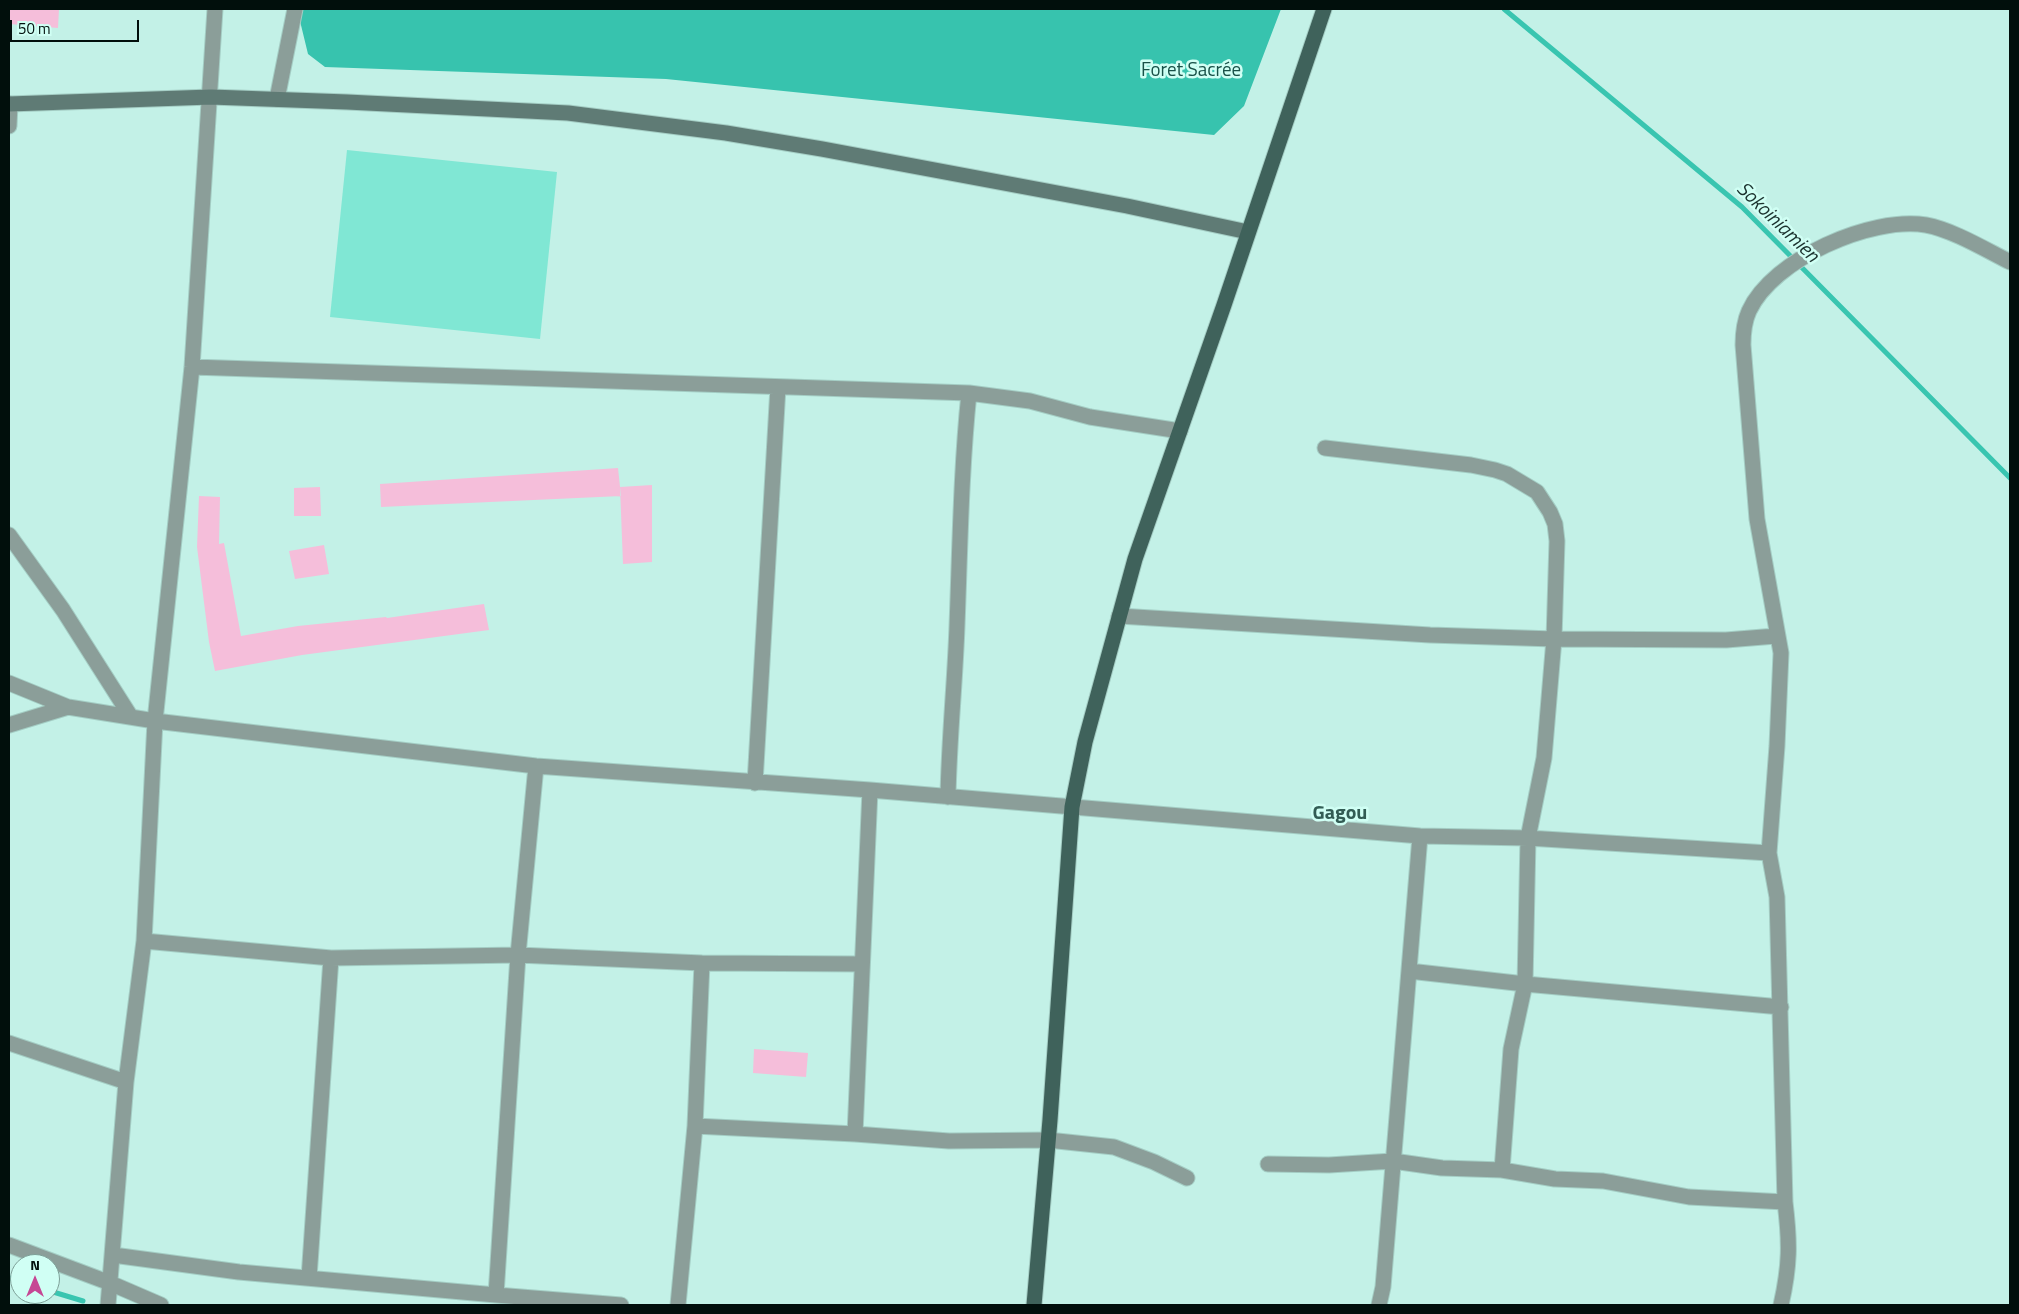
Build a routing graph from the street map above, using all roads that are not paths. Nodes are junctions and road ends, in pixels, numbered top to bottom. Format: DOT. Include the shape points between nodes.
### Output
graph roads {
  1 [pos="215,9"];
  2 [pos="295,9"];
  3 [pos="1324,9"];
  4 [pos="211,97"];
  5 [pos="277,99"];
  6 [pos="10,104"];
  7 [pos="9,126"];
  8 [pos="1248,232"];
  9 [pos="2010,262"];
  10 [pos="192,367"];
  11 [pos="778,387"];
  12 [pos="969,393"];
  13 [pos="1180,431"];
  14 [pos="1325,448"];
  15 [pos="9,535"];
  16 [pos="1119,616"];
  17 [pos="1776,636"];
  18 [pos="1554,639"];
  19 [pos="9,683"];
  20 [pos="68,706"];
  21 [pos="131,716"];
  22 [pos="156,721"];
  23 [pos="9,725"];
  24 [pos="536,766"];
  25 [pos="755,783"];
  26 [pos="870,790"];
  27 [pos="948,797"];
  28 [pos="1072,807"];
  29 [pos="1420,836"];
  30 [pos="1528,838"];
  31 [pos="1769,853"];
  32 [pos="144,941"];
  33 [pos="518,955"];
  34 [pos="332,958"];
  35 [pos="702,962"];
  36 [pos="862,964"];
  37 [pos="1408,971"];
  38 [pos="1525,984"];
  39 [pos="1781,1007"];
  40 [pos="9,1043"];
  41 [pos="126,1082"];
  42 [pos="694,1126"];
  43 [pos="855,1134"];
  44 [pos="1048,1140"];
  45 [pos="1393,1161"];
  46 [pos="1268,1164"];
  47 [pos="1502,1170"];
  48 [pos="1187,1178"];
  49 [pos="1785,1202"];
  50 [pos="9,1246"];
  51 [pos="113,1255"];
  52 [pos="309,1278"];
  53 [pos="110,1283"];
  54 [pos="496,1295"];
  55 [pos="108,1305"];
  56 [pos="161,1305"];
  57 [pos="621,1305"];
  58 [pos="678,1305"];
  59 [pos="1034,1305"];
  60 [pos="1379,1305"];
  61 [pos="1781,1305"];
  1 -- 4 [label="street"];
  2 -- 5 [label="street"];
  3 -- 8 [label="main road"];
  4 -- 5 [label="street"];
  4 -- 6 [label="street"];
  4 -- 10 [label="street"];
  5 -- 8 [label="street" via="568,113 726,133 968,176"];
  6 -- 7 [label="street"];
  8 -- 13 [label="main road"];
  9 -- 17 [label="street" via="1927,225 1880,226 1830,244 1800,260 1776,276 1749,310 1743,333 1757,519"];
  10 -- 11 [label="street"];
  10 -- 22 [label="street"];
  11 -- 12 [label="street"];
  11 -- 25 [label="street"];
  12 -- 13 [label="street" via="1030,401 1090,417"];
  12 -- 27 [label="street"];
  13 -- 16 [label="main road" via="1135,559"];
  14 -- 18 [label="street" via="1472,465 1495,470 1537,492 1555,524"];
  15 -- 21 [label="street" via="63,610"];
  16 -- 18 [label="street" via="1430,635"];
  16 -- 28 [label="main road" via="1085,742"];
  17 -- 18 [label="street" via="1726,640"];
  17 -- 31 [label="street" via="1781,664"];
  18 -- 30 [label="street" via="1544,758"];
  19 -- 20 [label="street"];
  20 -- 21 [label="street"];
  20 -- 23 [label="street"];
  21 -- 22 [label="street"];
  22 -- 24 [label="street"];
  22 -- 32 [label="street"];
  24 -- 25 [label="street"];
  24 -- 33 [label="street"];
  25 -- 26 [label="street"];
  26 -- 27 [label="street"];
  26 -- 36 [label="street"];
  27 -- 28 [label="street"];
  28 -- 29 [label="street"];
  28 -- 44 [label="main road"];
  29 -- 30 [label="street"];
  29 -- 37 [label="street"];
  30 -- 31 [label="street"];
  30 -- 38 [label="street"];
  31 -- 39 [label="street" via="1777,897"];
  32 -- 34 [label="street"];
  32 -- 41 [label="street"];
  33 -- 34 [label="street"];
  33 -- 35 [label="street"];
  33 -- 54 [label="street"];
  34 -- 52 [label="street"];
  35 -- 36 [label="street"];
  35 -- 42 [label="street"];
  36 -- 43 [label="street"];
  37 -- 38 [label="street"];
  37 -- 45 [label="street"];
  38 -- 39 [label="street"];
  38 -- 47 [label="street" via="1511,1050"];
  39 -- 49 [label="street"];
  40 -- 41 [label="street"];
  41 -- 51 [label="street"];
  42 -- 43 [label="street"];
  42 -- 58 [label="street"];
  43 -- 44 [label="street" via="949,1141"];
  44 -- 48 [label="street" via="1114,1147"];
  44 -- 59 [label="main road"];
  45 -- 46 [label="street"];
  45 -- 47 [label="street" via="1442,1168"];
  45 -- 60 [label="street" via="1384,1287"];
  47 -- 49 [label="street" via="1555,1179 1603,1182 1689,1197"];
  49 -- 61 [label="street" via="1790,1239 1788,1274"];
  50 -- 53 [label="street"];
  51 -- 52 [label="street"];
  51 -- 53 [label="street"];
  52 -- 54 [label="street"];
  53 -- 55 [label="street"];
  53 -- 56 [label="street"];
  54 -- 57 [label="street"];
}
